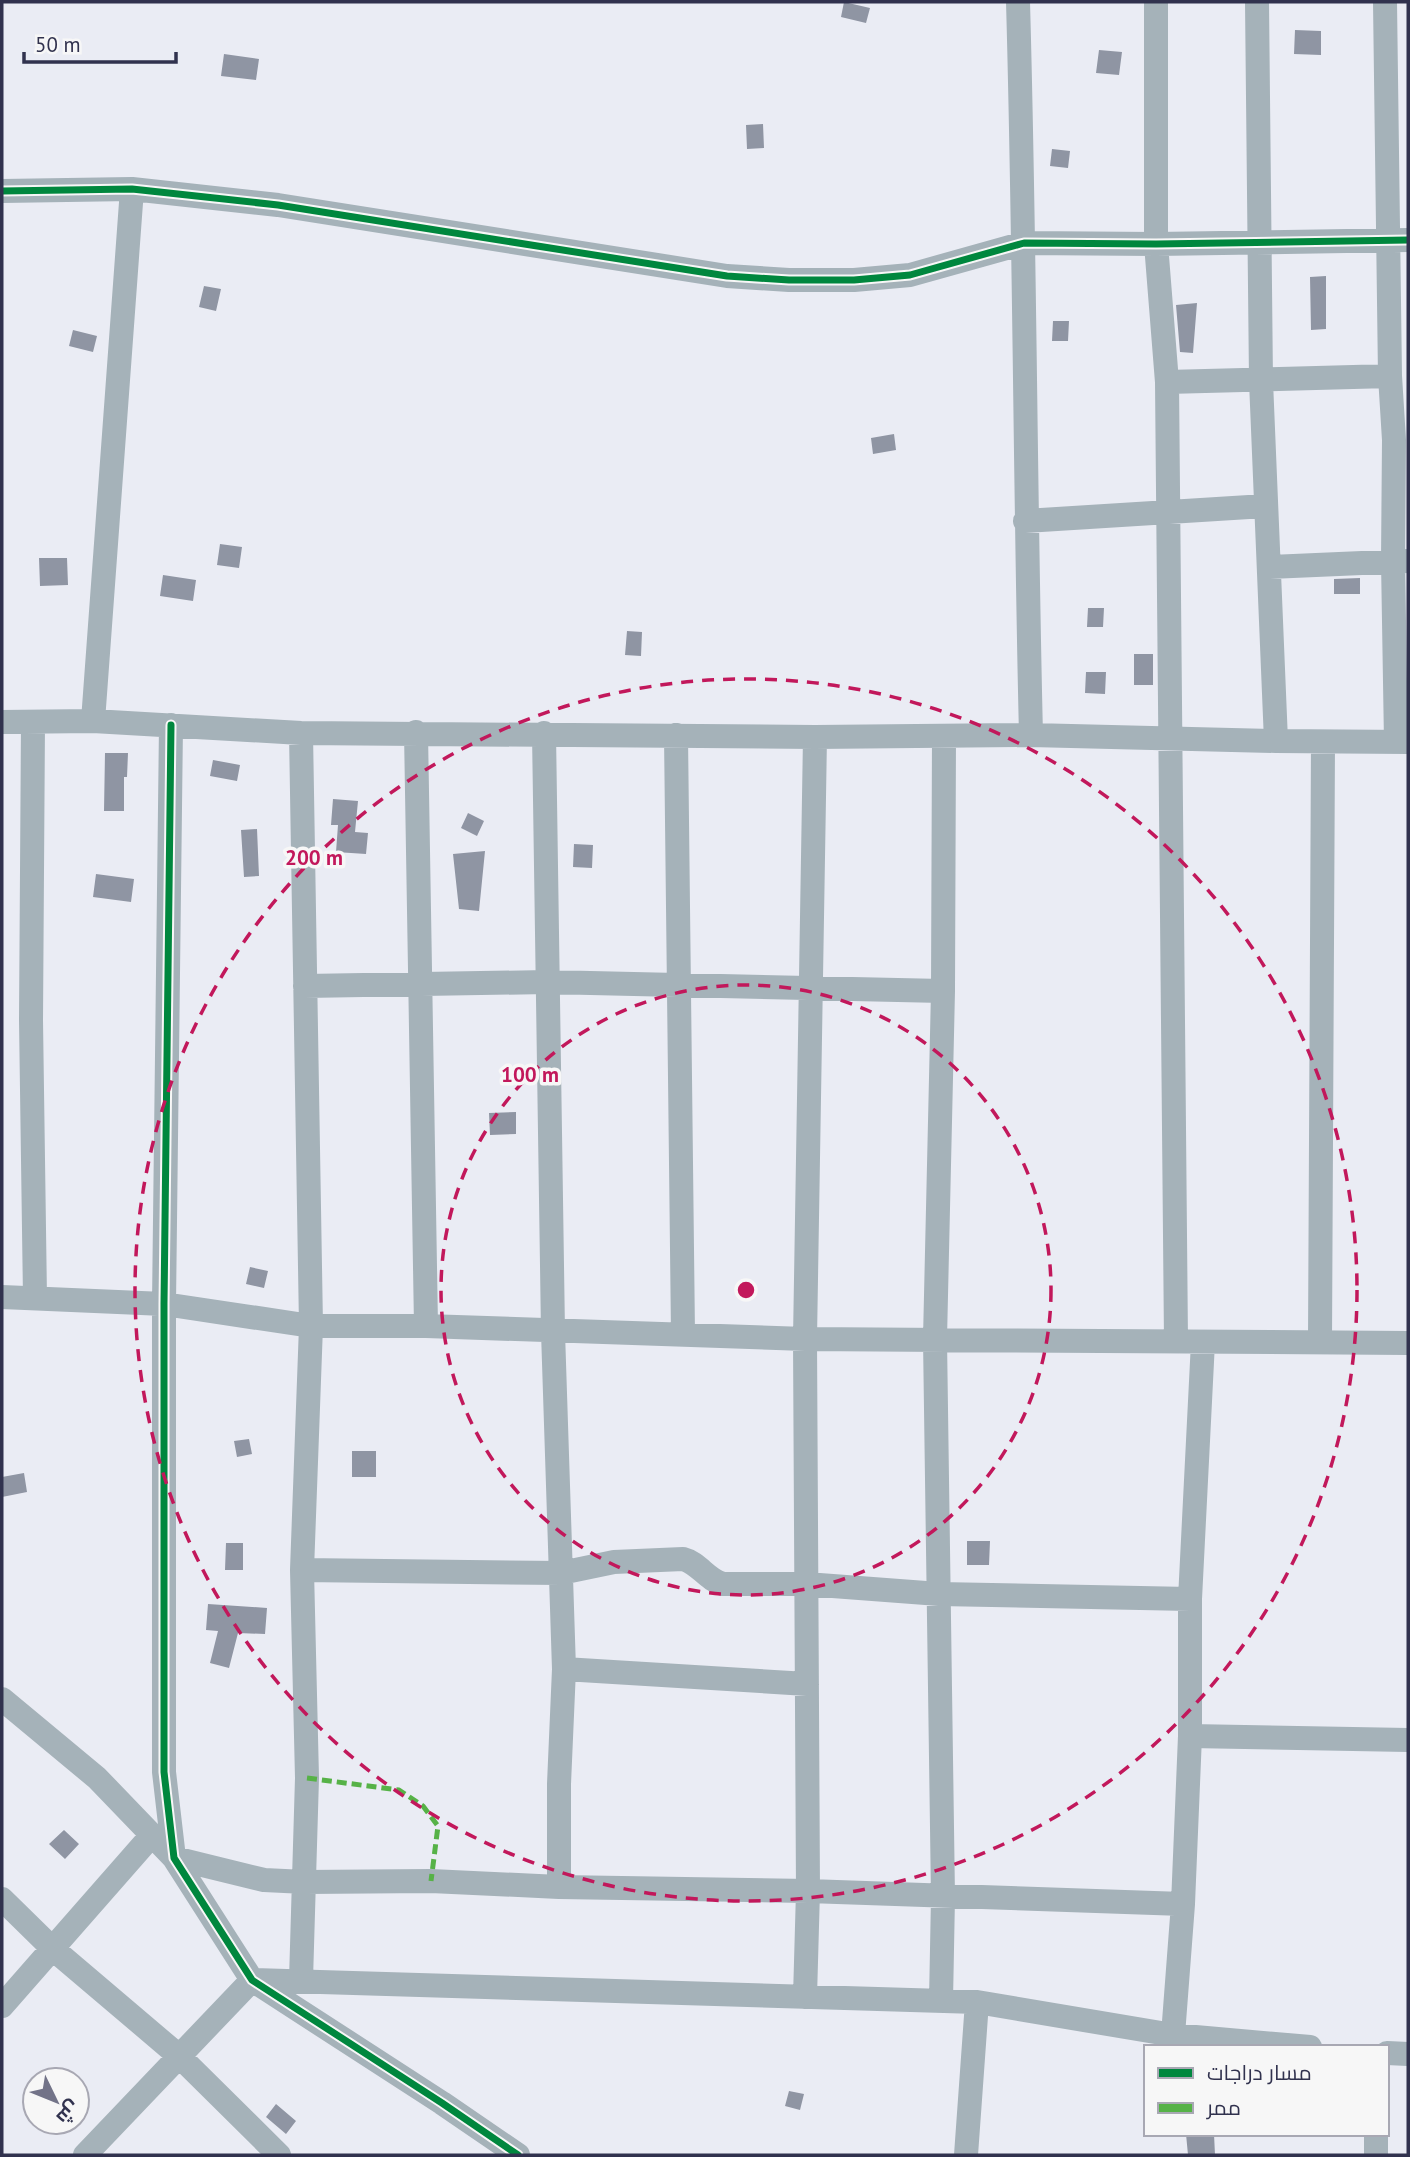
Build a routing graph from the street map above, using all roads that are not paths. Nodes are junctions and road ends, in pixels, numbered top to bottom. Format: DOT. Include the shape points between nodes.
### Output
graph roads {
  1 [pos="1018,2"];
  2 [pos="1156,2"];
  3 [pos="1257,2"];
  4 [pos="1385,2"];
  5 [pos="132,189"];
  6 [pos="2,191"];
  7 [pos="1398,239"];
  8 [pos="1024,243"];
  9 [pos="1259,243"];
  10 [pos="1156,244"];
  11 [pos="1390,376"];
  12 [pos="1261,381"];
  13 [pos="1167,382"];
  14 [pos="1401,439"];
  15 [pos="1265,506"];
  16 [pos="1167,513"];
  17 [pos="1026,521"];
  18 [pos="1400,561"];
  19 [pos="1269,567"];
  20 [pos="2,722"];
  21 [pos="33,722"];
  22 [pos="93,722"];
  23 [pos="171,725"];
  24 [pos="416,732"];
  25 [pos="301,733"];
  26 [pos="544,733"];
  27 [pos="676,735"];
  28 [pos="1031,735"];
  29 [pos="944,736"];
  30 [pos="815,737"];
  31 [pos="1170,739"];
  32 [pos="1276,741"];
  33 [pos="1323,742"];
  34 [pos="1402,742"];
  35 [pos="547,982"];
  36 [pos="421,983"];
  37 [pos="305,986"];
  38 [pos="679,986"];
  39 [pos="810,989"];
  40 [pos="943,991"];
  41 [pos="2,1297"];
  42 [pos="35,1298"];
  43 [pos="164,1304"];
  44 [pos="311,1326"];
  45 [pos="426,1326"];
  46 [pos="552,1332"];
  47 [pos="683,1334"];
  48 [pos="805,1339"];
  49 [pos="935,1339"];
  50 [pos="1176,1341"];
  51 [pos="1320,1341"];
  52 [pos="1203,1342"];
  53 [pos="1408,1343"];
  54 [pos="302,1570"];
  55 [pos="561,1573"];
  56 [pos="806,1584"];
  57 [pos="939,1594"];
  58 [pos="1190,1599"];
  59 [pos="564,1669"];
  60 [pos="807,1684"];
  61 [pos="2,1699"];
  62 [pos="1189,1736"];
  63 [pos="1408,1740"];
  64 [pos="152,1835"];
  65 [pos="174,1858"];
  66 [pos="305,1882"];
  67 [pos="559,1887"];
  68 [pos="808,1891"];
  69 [pos="943,1896"];
  70 [pos="2,1899"];
  71 [pos="1183,1904"];
  72 [pos="52,1949"];
  73 [pos="252,1980"];
  74 [pos="300,1980"];
  75 [pos="805,1997"];
  76 [pos="941,2001"];
  77 [pos="977,2002"];
  78 [pos="2,2006"];
  79 [pos="1173,2035"];
  80 [pos="1287,2045"];
  81 [pos="1389,2053"];
  82 [pos="1408,2054"];
  83 [pos="179,2056"];
  84 [pos="1376,2136"];
  85 [pos="85,2155"];
  86 [pos="279,2155"];
  87 [pos="518,2155"];
  88 [pos="967,2155"];
  89 [pos="1377,2155"];
  1 -- 8 [label="street"];
  2 -- 10 [label="street"];
  3 -- 9 [label="street"];
  4 -- 7 [label="street"];
  5 -- 6 [label="street"];
  5 -- 8 [label="street" via="278,205 764,279 910,275"];
  5 -- 22 [label="street"];
  7 -- 9 [label="street"];
  7 -- 11 [label="street"];
  8 -- 10 [label="street"];
  8 -- 17 [label="street"];
  9 -- 10 [label="street"];
  9 -- 12 [label="street"];
  10 -- 13 [label="street"];
  11 -- 12 [label="street"];
  11 -- 14 [label="street"];
  12 -- 13 [label="street"];
  12 -- 15 [label="street"];
  13 -- 16 [label="street"];
  14 -- 18 [label="street"];
  15 -- 16 [label="street"];
  15 -- 19 [label="street"];
  16 -- 17 [label="street"];
  16 -- 31 [label="street"];
  17 -- 28 [label="street"];
  18 -- 19 [label="street"];
  18 -- 34 [label="street"];
  19 -- 32 [label="street"];
  20 -- 21 [label="street"];
  21 -- 22 [label="street"];
  21 -- 42 [label="street"];
  22 -- 23 [label="street"];
  23 -- 25 [label="street"];
  23 -- 43 [label="street"];
  24 -- 25 [label="street"];
  24 -- 26 [label="street"];
  24 -- 36 [label="street"];
  25 -- 37 [label="street"];
  26 -- 27 [label="street"];
  26 -- 35 [label="street"];
  27 -- 30 [label="street"];
  27 -- 38 [label="street"];
  28 -- 29 [label="street"];
  28 -- 31 [label="street"];
  29 -- 30 [label="street"];
  29 -- 40 [label="street"];
  30 -- 39 [label="street"];
  31 -- 32 [label="street"];
  31 -- 50 [label="street"];
  32 -- 33 [label="street"];
  33 -- 34 [label="street"];
  33 -- 51 [label="street"];
  35 -- 36 [label="street"];
  35 -- 38 [label="street"];
  35 -- 46 [label="street"];
  36 -- 37 [label="street"];
  36 -- 45 [label="street"];
  37 -- 44 [label="street"];
  38 -- 39 [label="street"];
  38 -- 47 [label="street"];
  39 -- 40 [label="street"];
  39 -- 48 [label="street"];
  40 -- 49 [label="street"];
  41 -- 42 [label="street"];
  42 -- 43 [label="street"];
  43 -- 44 [label="street"];
  43 -- 65 [label="street" via="164,1772"];
  44 -- 45 [label="street"];
  44 -- 54 [label="street"];
  45 -- 46 [label="street"];
  46 -- 47 [label="street"];
  46 -- 55 [label="street"];
  47 -- 48 [label="street"];
  48 -- 49 [label="street"];
  48 -- 56 [label="street"];
  49 -- 50 [label="street"];
  49 -- 57 [label="street"];
  50 -- 52 [label="street"];
  51 -- 52 [label="street"];
  51 -- 53 [label="street"];
  52 -- 58 [label="street"];
  54 -- 55 [label="street"];
  54 -- 66 [label="street"];
  55 -- 56 [label="street" via="614,1562 683,1559 723,1584"];
  55 -- 59 [label="street"];
  56 -- 57 [label="street"];
  56 -- 60 [label="street"];
  57 -- 58 [label="street"];
  57 -- 69 [label="street"];
  58 -- 62 [label="street"];
  59 -- 60 [label="street"];
  59 -- 67 [label="street"];
  60 -- 68 [label="street"];
  61 -- 64 [label="street" via="97,1778"];
  62 -- 63 [label="street"];
  62 -- 71 [label="street"];
  64 -- 65 [label="street"];
  64 -- 72 [label="street"];
  65 -- 66 [label="street" via="264,1880"];
  65 -- 73 [label="street"];
  66 -- 67 [label="street"];
  66 -- 74 [label="street"];
  67 -- 68 [label="street"];
  68 -- 69 [label="street"];
  68 -- 75 [label="street"];
  69 -- 71 [label="street"];
  69 -- 76 [label="street"];
  70 -- 72 [label="street"];
  71 -- 79 [label="street"];
  72 -- 78 [label="street"];
  72 -- 83 [label="street"];
  73 -- 74 [label="street"];
  73 -- 83 [label="street"];
  73 -- 87 [label="street"];
  74 -- 75 [label="street"];
  75 -- 76 [label="street"];
  76 -- 77 [label="street"];
  77 -- 79 [label="street"];
  77 -- 88 [label="street"];
  79 -- 80 [label="street"];
  81 -- 82 [label="street"];
  83 -- 85 [label="street"];
  83 -- 86 [label="street"];
  84 -- 89 [label="street"];
}
